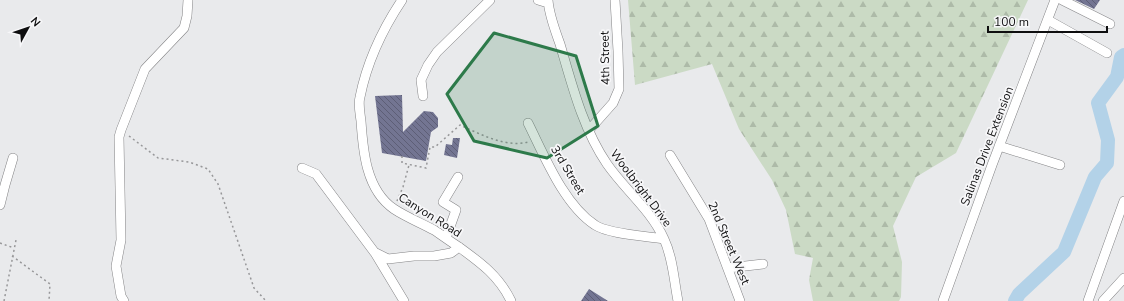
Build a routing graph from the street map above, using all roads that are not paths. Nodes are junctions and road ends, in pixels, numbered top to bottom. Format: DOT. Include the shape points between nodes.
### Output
graph roads {
  1 [pos="188,0"];
  2 [pos="402,0"];
  3 [pos="490,0"];
  4 [pos="538,0"];
  5 [pos="615,0"];
  6 [pos="1055,0"];
  7 [pos="1062,0"];
  8 [pos="548,2"];
  9 [pos="1048,20"];
  10 [pos="1110,24"];
  11 [pos="1107,53"];
  12 [pos="423,96"];
  13 [pos="528,123"];
  14 [pos="589,130"];
  15 [pos="999,146"];
  16 [pos="670,155"];
  17 [pos="13,158"];
  18 [pos="1060,165"];
  19 [pos="302,168"];
  20 [pos="458,177"];
  21 [pos="1124,201"];
  22 [pos="0,205"];
  23 [pos="446,238"];
  24 [pos="664,239"];
  25 [pos="459,247"];
  26 [pos="376,253"];
  27 [pos="764,264"];
  28 [pos="728,268"];
  29 [pos="1124,278"];
  30 [pos="124,301"];
  31 [pos="404,301"];
  32 [pos="511,301"];
  33 [pos="678,301"];
  34 [pos="740,301"];
  35 [pos="943,301"];
  36 [pos="1088,301"];
  37 [pos="1103,301"];
  1 -- 30 [label="street" via="184,28 145,69 119,137 121,240 116,266"];
  2 -- 23 [label="street, Canyon Road" via="386,24 376,46 359,99 365,156 368,170 385,201"];
  3 -- 12 [label="street" via="437,52 421,80"];
  4 -- 8 [label="street"];
  5 -- 14 [label="street, 4th Street" via="619,89 613,103"];
  6 -- 9 [label="street, Salinas Drive Extension"];
  7 -- 10 [label="street"];
  8 -- 14 [label="street, Woolbright Drive" via="576,101"];
  9 -- 11 [label="street"];
  9 -- 15 [label="street, Salinas Drive Extension"];
  13 -- 24 [label="street, 3rd Street" via="559,184 578,210 595,226"];
  14 -- 24 [label="street, Woolbright Drive" via="608,166 633,194"];
  15 -- 18 [label="street"];
  15 -- 35 [label="street, Salinas Drive Extension"];
  16 -- 28 [label="street, 2nd Street West" via="709,219"];
  17 -- 22 [label="street"];
  19 -- 26 [label="street" via="316,174"];
  20 -- 23 [label="street" via="443,202 456,210"];
  21 -- 36 [label="street"];
  23 -- 25 [label="street, Canyon Road"];
  24 -- 33 [label="street, Woolbright Drive"];
  25 -- 26 [label="street" via="451,253 434,256 388,259"];
  25 -- 32 [label="street, Canyon Road" via="478,260 500,282"];
  26 -- 31 [label="street"];
  27 -- 28 [label="street"];
  28 -- 34 [label="street, 2nd Street West"];
  29 -- 37 [label="street"];
}
